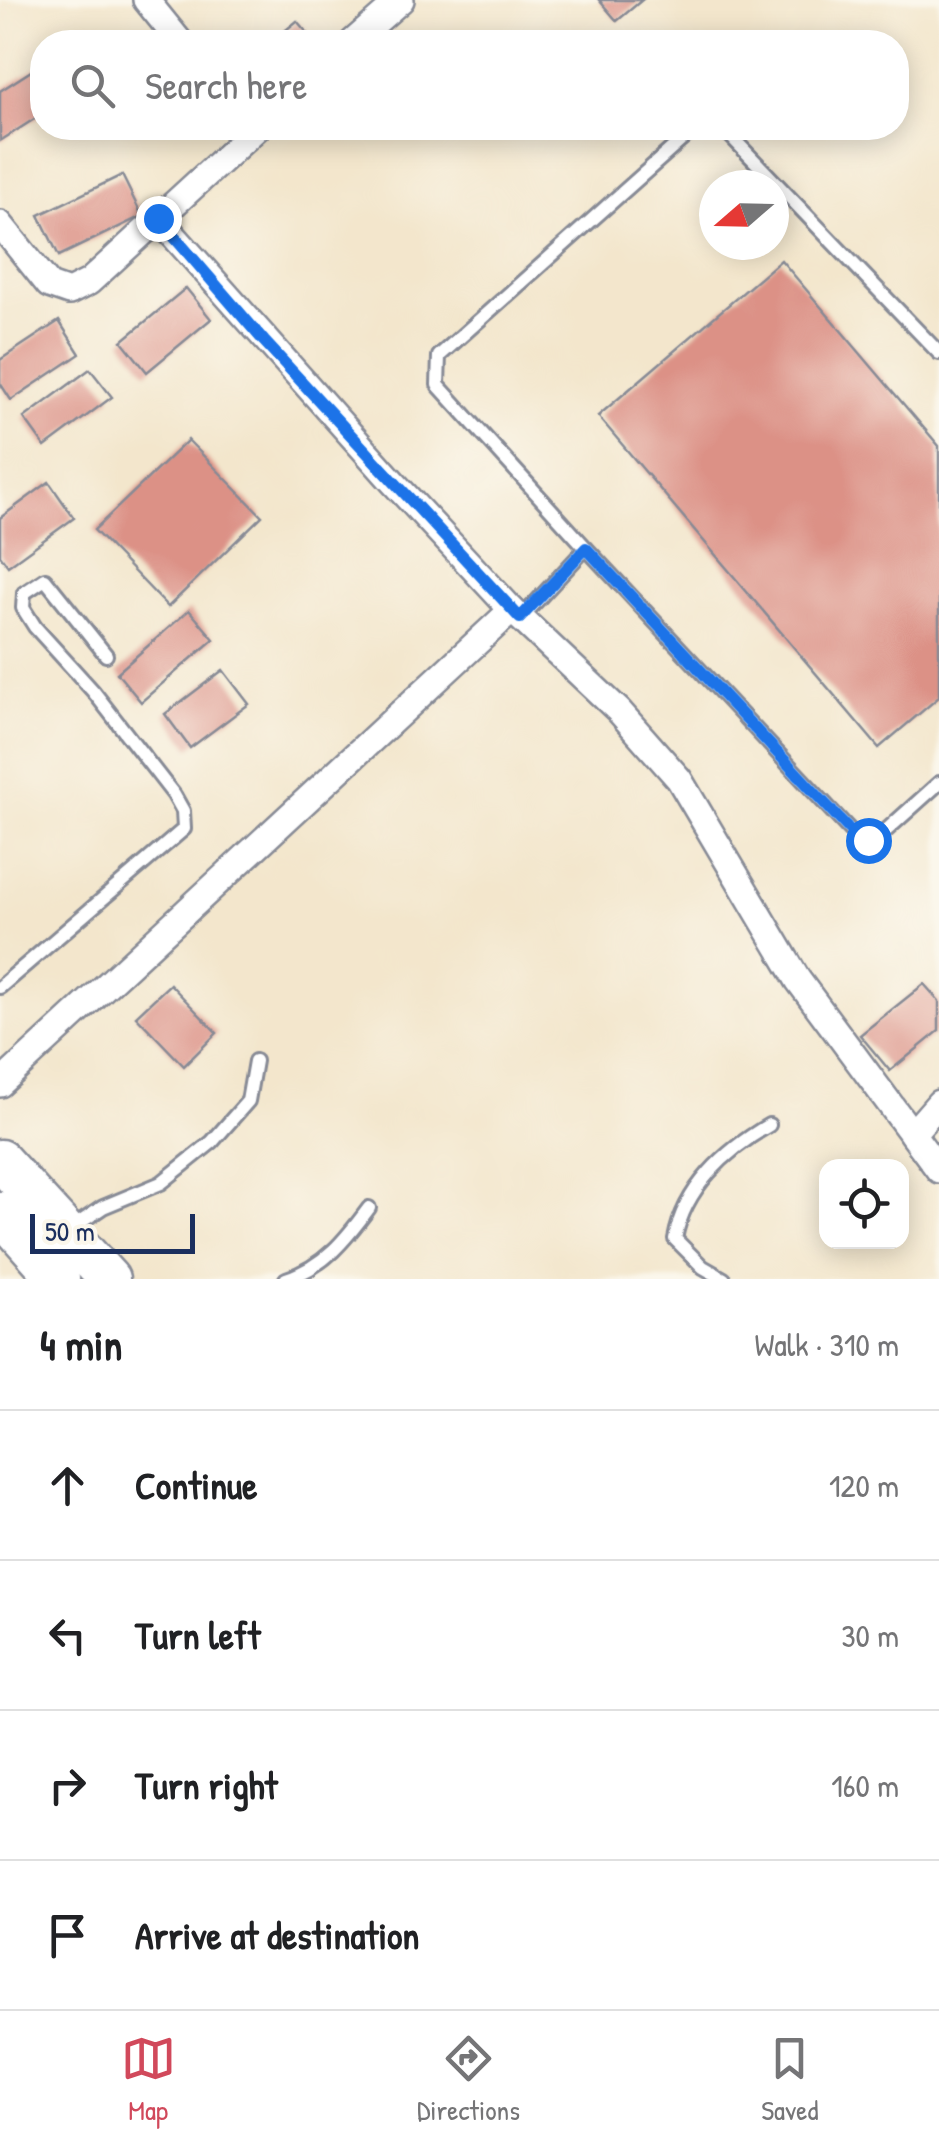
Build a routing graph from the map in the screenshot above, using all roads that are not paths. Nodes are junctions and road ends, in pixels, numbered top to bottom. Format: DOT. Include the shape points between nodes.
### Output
graph roads {
  1 [pos="146,0"];
  2 [pos="401,0"];
  3 [pos="170,30"];
  4 [pos="367,30"];
  5 [pos="240,140"];
  6 [pos="681,140"];
  7 [pos="735,140"];
  8 [pos="158,218"];
  9 [pos="0,224"];
  10 [pos="939,353"];
  11 [pos="586,548"];
  12 [pos="516,614"];
  13 [pos="106,655"];
  14 [pos="939,783"];
  15 [pos="0,987"];
  16 [pos="255,1061"];
  17 [pos="0,1084"];
  18 [pos="939,1102"];
  19 [pos="769,1125"];
  20 [pos="912,1134"];
  21 [pos="0,1160"];
  22 [pos="939,1170"];
  23 [pos="369,1208"];
  24 [pos="0,1212"];
  25 [pos="67,1232"];
  26 [pos="59,1279"];
  27 [pos="109,1279"];
  28 [pos="286,1279"];
  29 [pos="724,1279"];
  1 -- 3 [label="street"];
  2 -- 4 [label="street"];
  5 -- 8 [label="street"];
  6 -- 11 [label="lane" via="438,356 438,385"];
  7 -- 10 [label="lane"];
  8 -- 9 [label="street" via="89,282 69,292 49,285"];
  8 -- 12 [label="street"];
  11 -- 12 [label="lane"];
  11 -- 14 [label="lane" via="859,840 880,836"];
  12 -- 17 [label="street"];
  12 -- 20 [label="street" via="619,711 679,779 798,980"];
  13 -- 15 [label="lane" via="45,580 24,592 22,608 35,627 174,795 184,829"];
  16 -- 25 [label="lane" via="248,1101 212,1142 161,1183"];
  18 -- 20 [label="street"];
  19 -- 29 [label="lane" via="737,1144 680,1216 676,1239"];
  20 -- 22 [label="street"];
  21 -- 25 [label="highway"];
  23 -- 28 [label="lane" via="342,1245 308,1272"];
  24 -- 26 [label="highway"];
  25 -- 27 [label="highway"];
}
